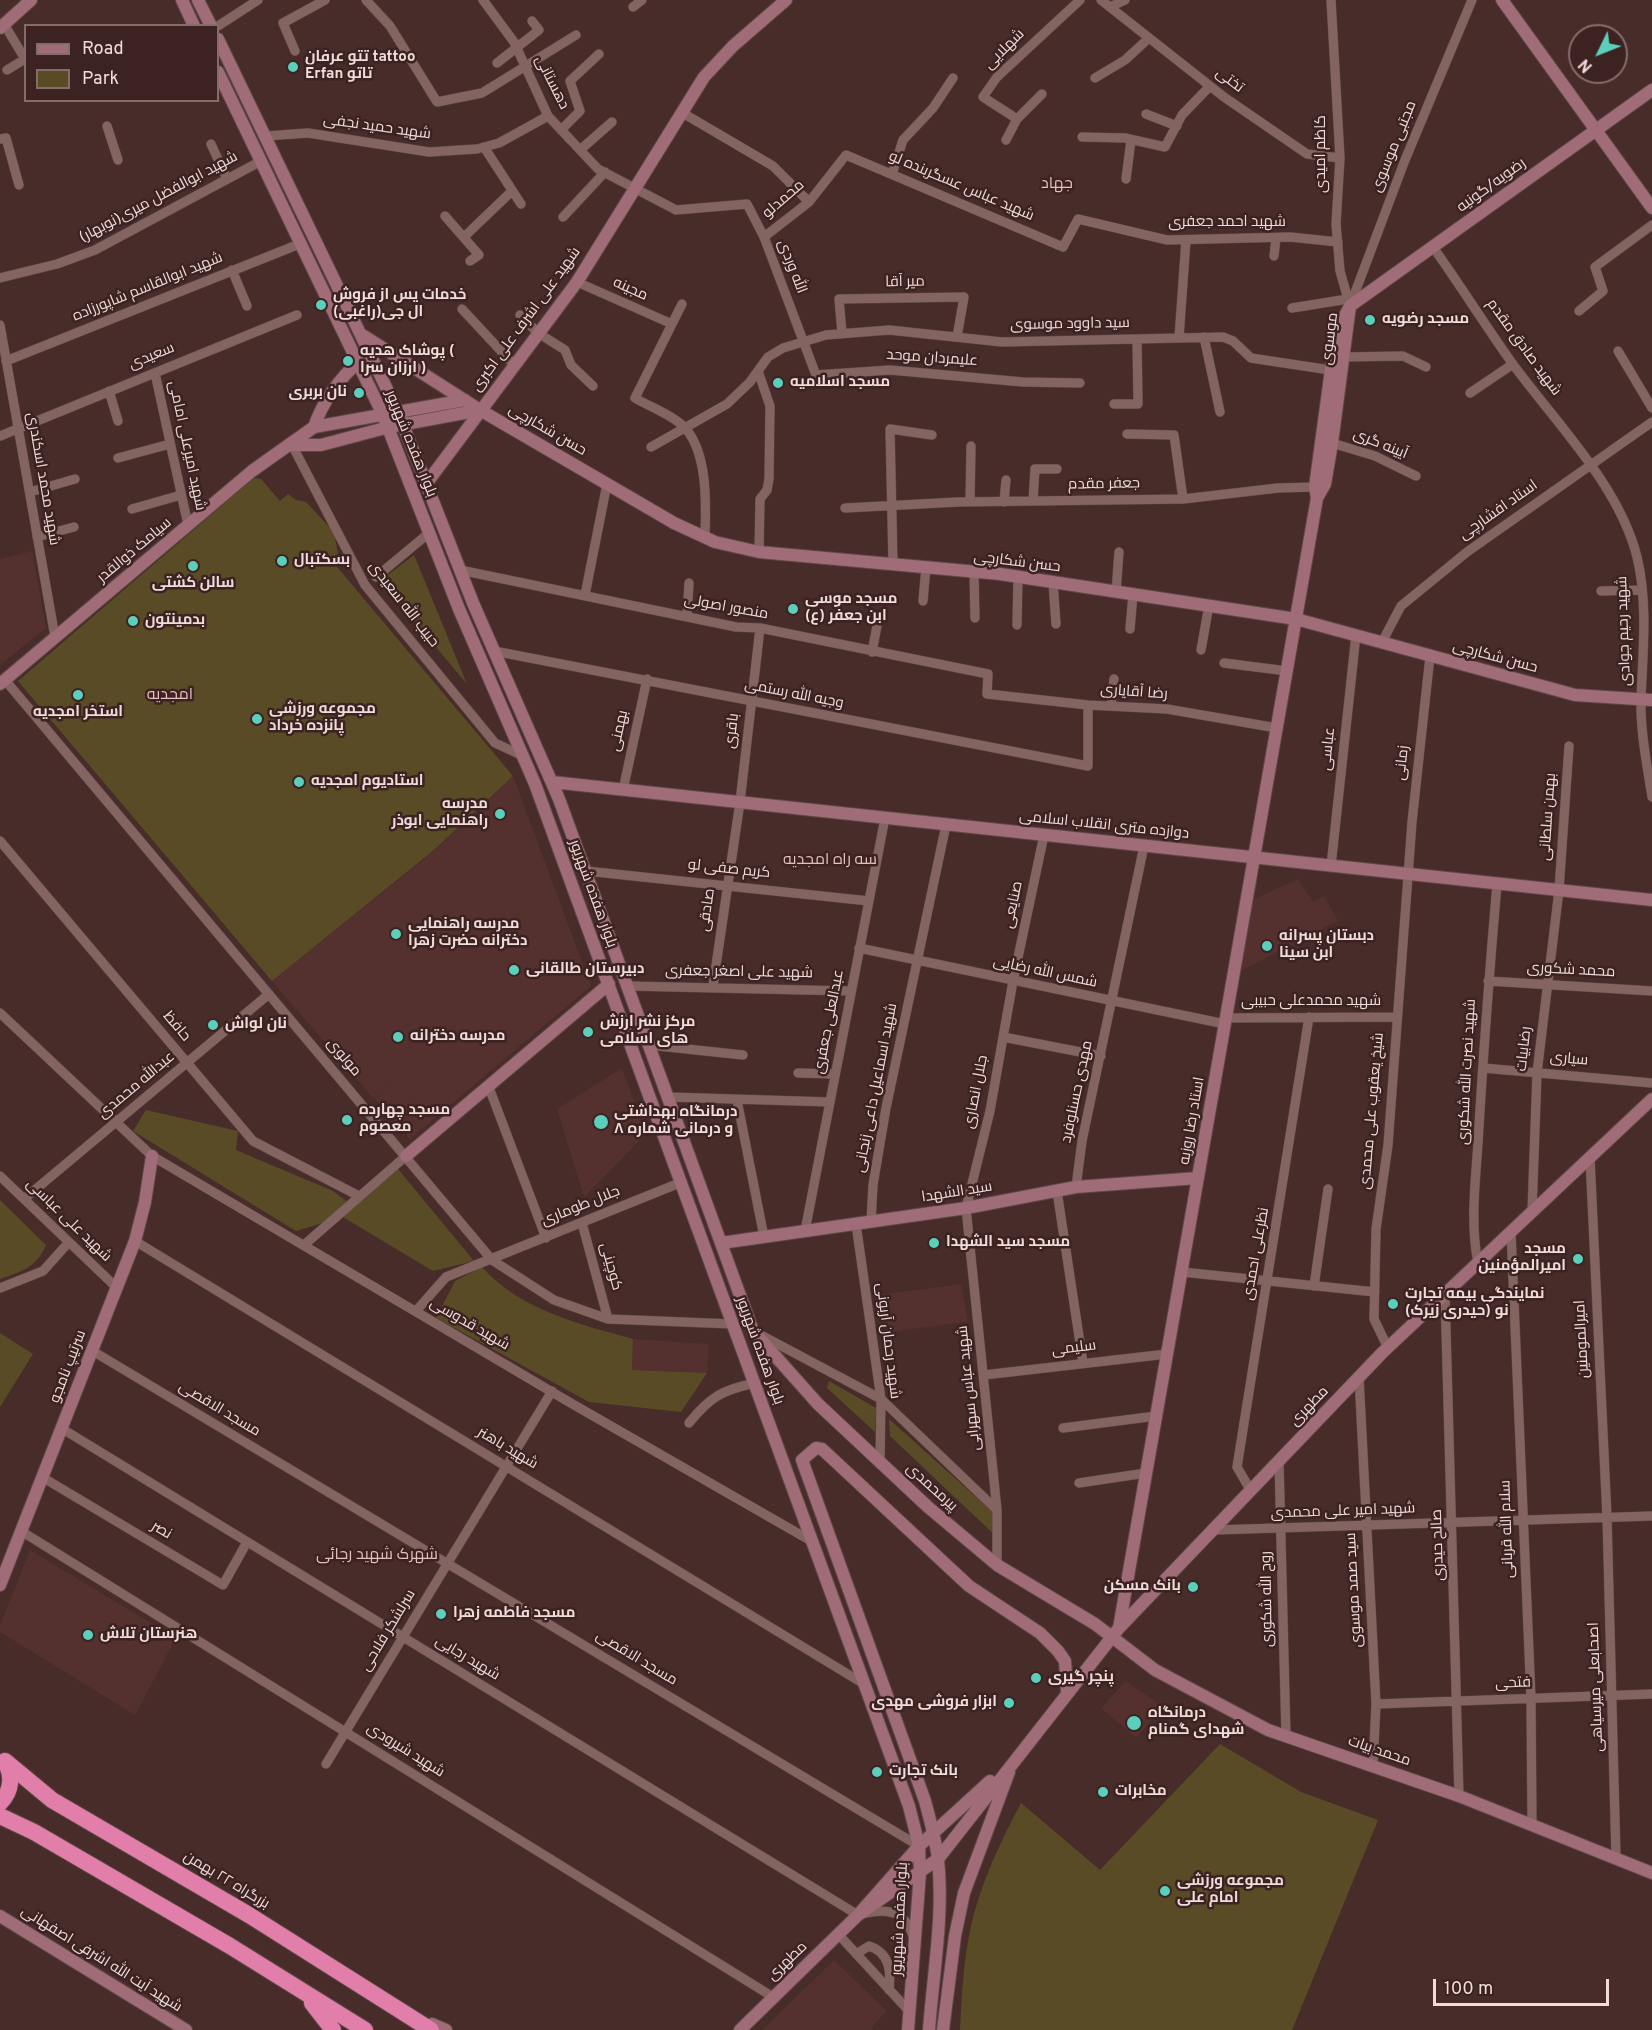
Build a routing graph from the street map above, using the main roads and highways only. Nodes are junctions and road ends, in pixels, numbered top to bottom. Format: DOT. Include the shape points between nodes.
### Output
graph roads {
  1 [pos="31,0"];
  2 [pos="182,0"];
  3 [pos="198,0"];
  4 [pos="786,0"];
  5 [pos="1502,0"];
  6 [pos="193,24"];
  7 [pos="210,24"];
  8 [pos="2,26"];
  9 [pos="219,41"];
  10 [pos="219,74"];
  11 [pos="1652,90"];
  12 [pos="1596,130"];
  13 [pos="1652,208"];
  14 [pos="1349,303"];
  15 [pos="363,335"];
  16 [pos="359,362"];
  17 [pos="465,400"];
  18 [pos="480,410"];
  19 [pos="398,412"];
  20 [pos="383,415"];
  21 [pos="403,424"];
  22 [pos="314,427"];
  23 [pos="388,427"];
  24 [pos="292,445"];
  25 [pos="426,484"];
  26 [pos="1316,492"];
  27 [pos="1296,619"];
  28 [pos="3,682"];
  29 [pos="1646,700"];
  30 [pos="552,783"];
  31 [pos="1254,858"];
  32 [pos="1652,900"];
  33 [pos="609,984"];
  34 [pos="1652,1099"];
  35 [pos="152,1156"];
  36 [pos="406,1156"];
  37 [pos="1198,1178"];
  38 [pos="722,1243"];
  39 [pos="753,1331"];
  40 [pos="0,1585"];
  41 [pos="1115,1633"];
  42 [pos="1067,1691"];
  43 [pos="2,1758"];
  44 [pos="1014,1760"];
  45 [pos="0,1803"];
  46 [pos="0,1816"];
  47 [pos="933,1832"];
  48 [pos="919,1846"];
  49 [pos="938,1859"];
  50 [pos="920,1873"];
  51 [pos="1651,1874"];
  52 [pos="858,1915"];
  53 [pos="0,1916"];
  54 [pos="306,1995"];
  55 [pos="182,2029"];
  56 [pos="438,2029"];
  57 [pos="333,2030"];
  58 [pos="365,2030"];
  59 [pos="740,2030"];
  60 [pos="908,2030"];
  61 [pos="929,2030"];
  62 [pos="943,2030"];
  1 -- 8 [label="main road"];
  2 -- 6 [label="main road"];
  3 -- 7 [label="main road"];
  4 -- 18 [label="main road, شهید علی اشرف علی اکبری" via="704,77 577,282"];
  5 -- 12 [label="main road"];
  9 -- 15 [label="main road, بلوار هفده شهریور"];
  10 -- 16 [label="main road, بلوار هفده شهریور"];
  11 -- 12 [label="main road, رضویه/گونیه"];
  12 -- 13 [label="main road"];
  12 -- 14 [label="main road, رضویه/گونیه"];
  14 -- 26 [label="main road, موسوی" via="1335,333"];
  14 -- 26 [label="main road, موسوی" via="1325,484"];
  15 -- 17 [label="main road, حسن شکارچی"];
  15 -- 19 [label="main road, بلوار هفده شهریور"];
  16 -- 20 [label="main road, بلوار هفده شهریور"];
  16 -- 22 [label="main road" via="319,412"];
  17 -- 18 [label="main road, حسن شکارچی"];
  17 -- 19 [label="main road"];
  18 -- 21 [label="main road"];
  18 -- 25 [label="main road, شهید علی اشرف علی اکبری"];
  18 -- 27 [label="main road, حسن شکارچی" via="716,542 759,552 1018,577"];
  19 -- 20 [label="main road, سیامک ذوالقدر"];
  19 -- 21 [label="main road, بلوار هفده شهریور"];
  20 -- 22 [label="main road, سیامک ذوالقدر"];
  20 -- 23 [label="main road, بلوار هفده شهریور"];
  21 -- 23 [label="main road"];
  21 -- 25 [label="main road, بلوار هفده شهریور"];
  22 -- 24 [label="main road, سیامک ذوالقدر"];
  23 -- 24 [label="main road" via="321,445"];
  23 -- 33 [label="main road, بلوار هفده شهریور" via="523,756"];
  24 -- 28 [label="main road, سیامک ذوالقدر" via="252,471"];
  25 -- 30 [label="main road, بلوار هفده شهریور"];
  26 -- 27 [label="main road, موسوی"];
  27 -- 29 [label="main road, حسن شکارچی" via="1575,695"];
  27 -- 31 [label="main road, استاد رضا روزبه"];
  30 -- 31 [label="main road, دوازده متری انقلاب اسلامی"];
  30 -- 38 [label="main road, بلوار هفده شهریور"];
  31 -- 32 [label="main road, دوازده متری انقلاب اسلامی"];
  31 -- 37 [label="main road, استاد رضا روزبه"];
  33 -- 36 [label="main road"];
  33 -- 48 [label="main road, بلوار هفده شهریور" via="909,1806"];
  34 -- 41 [label="main road, مطهری" via="1388,1348"];
  35 -- 40 [label="main road, سرتیپ نامجو" via="135,1241"];
  37 -- 38 [label="main road, سید الشهدا" via="1076,1187 966,1208"];
  37 -- 41 [label="main road, استاد رضا روزبه"];
  38 -- 39 [label="main road, بلوار هفده شهریور"];
  39 -- 41 [label="main road, پیرمحمدی" via="818,1404 928,1507 997,1565"];
  41 -- 42 [label="main road, مطهری"];
  41 -- 51 [label="main road, محمد بیات" via="1155,1670 1268,1730 1459,1796"];
  42 -- 44 [label="main road, مطهری"];
  42 -- 47 [label="main road" via="1065,1661 1040,1634 969,1586 822,1449 810,1450 802,1460"];
  43 -- 45 [label="highway" via="11,1776"];
  43 -- 56 [label="highway, بزرگراه ۲۲ بهمن" via="52,1800"];
  44 -- 47 [label="main road"];
  44 -- 49 [label="main road"];
  44 -- 62 [label="main road" via="964,1893"];
  46 -- 54 [label="highway" via="230,1946"];
  47 -- 48 [label="main road"];
  47 -- 49 [label="main road"];
  48 -- 50 [label="main road, بلوار هفده شهریور"];
  48 -- 52 [label="main road"];
  49 -- 50 [label="main road"];
  49 -- 61 [label="main road" via="939,1899"];
  50 -- 52 [label="main road"];
  50 -- 60 [label="main road, بلوار هفده شهریور"];
  52 -- 59 [label="main road, مطهری"];
  53 -- 55 [label="main road, شهید آیت الله اشرفی اصفهانی"];
  54 -- 57 [label="highway"];
  54 -- 58 [label="highway"];
}
